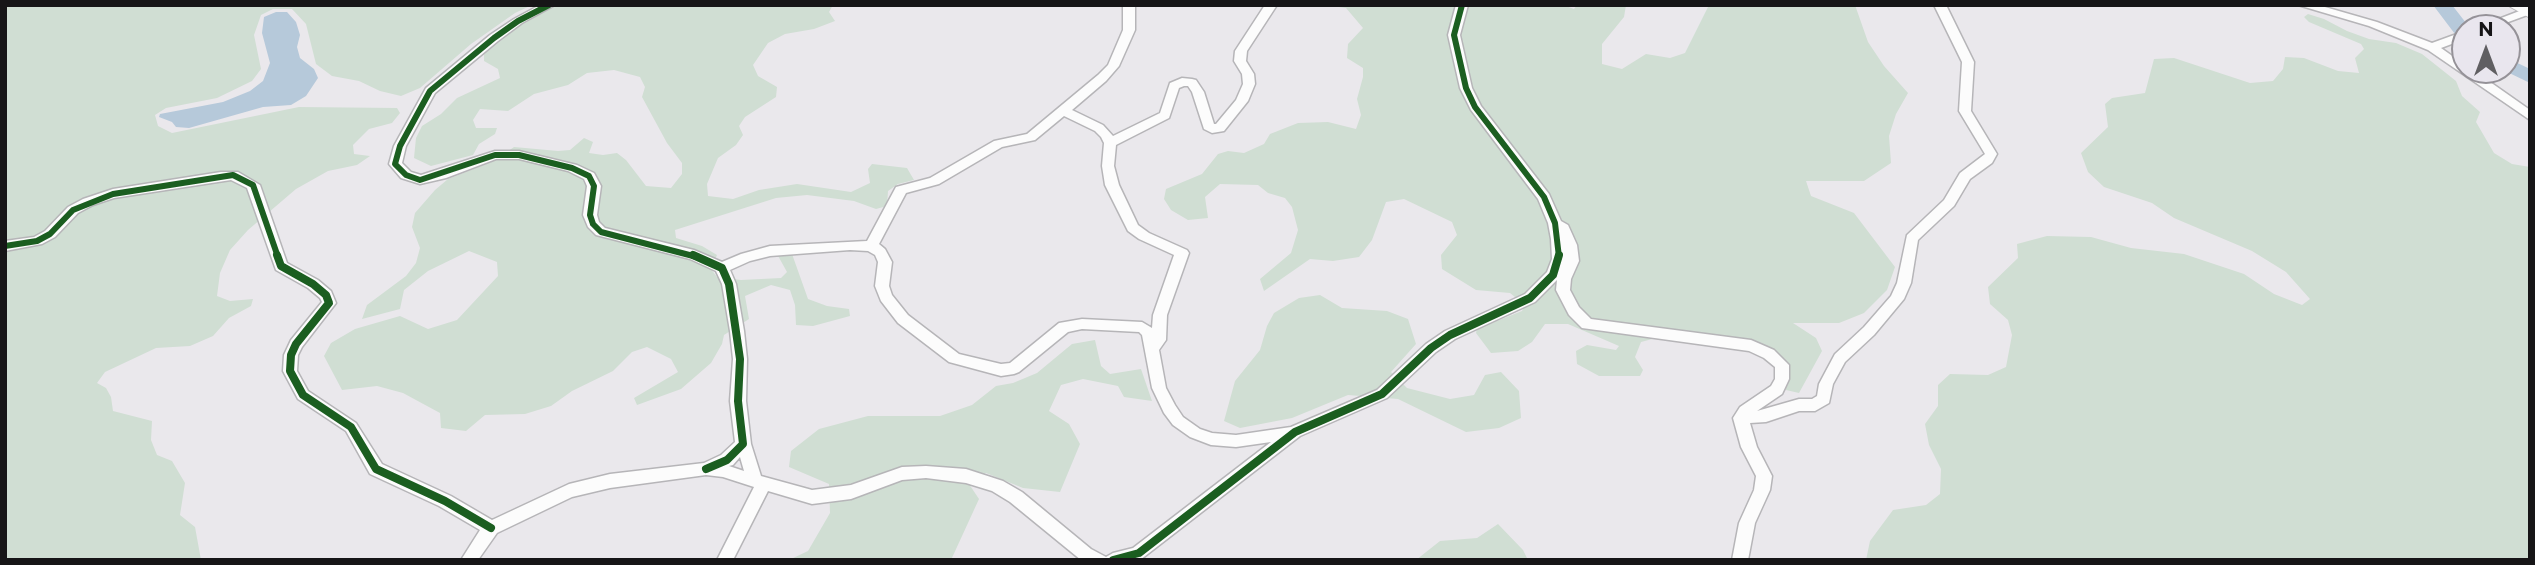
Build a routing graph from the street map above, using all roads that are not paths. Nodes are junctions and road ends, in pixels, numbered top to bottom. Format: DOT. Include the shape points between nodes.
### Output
graph roads {
  1 [pos="548,5"];
  2 [pos="1129,5"];
  3 [pos="1271,5"];
  4 [pos="1462,5"];
  5 [pos="1940,5"];
  6 [pos="2304,5"];
  7 [pos="2323,5"];
  8 [pos="2373,24"];
  9 [pos="2451,40"];
  10 [pos="2432,47"];
  11 [pos="1064,110"];
  12 [pos="2530,116"];
  13 [pos="1110,143"];
  14 [pos="1555,223"];
  15 [pos="5,246"];
  16 [pos="870,246"];
  17 [pos="722,268"];
  18 [pos="1153,351"];
  19 [pos="1741,418"];
  20 [pos="1295,432"];
  21 [pos="743,444"];
  22 [pos="706,469"];
  23 [pos="759,482"];
  24 [pos="491,528"];
  25 [pos="469,560"];
  26 [pos="724,560"];
  27 [pos="1099,560"];
  28 [pos="1113,560"];
  29 [pos="1740,560"];
  1 -- 17 [label="street" via="494,38 430,91 395,164 406,176 420,180 495,155 519,155 572,168 589,176 594,186 590,215 601,232 694,255"];
  2 -- 11 [label="street" via="1129,30 1113,66"];
  3 -- 13 [label="street" via="1241,51 1249,84 1242,101 1220,128 1208,126 1198,92 1192,83 1182,82 1174,86 1165,115"];
  4 -- 14 [label="street" via="1454,36 1466,88 1475,107 1538,188"];
  5 -- 19 [label="street" via="1968,62 1965,111 1991,154 1965,176 1949,203 1912,238 1897,299 1840,358 1826,384 1824,399 1815,405"];
  6 -- 8 [label="street"];
  7 -- 8 [label="street"];
  8 -- 10 [label="street"];
  9 -- 10 [label="street"];
  10 -- 12 [label="street"];
  11 -- 13 [label="street" via="1099,128"];
  11 -- 16 [label="street" via="1031,137 998,144 934,181 901,190"];
  13 -- 18 [label="street" via="1112,185 1133,228 1182,253 1160,315 1160,341"];
  14 -- 19 [label="street" via="1563,228 1572,261 1563,290 1574,312 1587,324 1751,346 1782,365 1777,390"];
  14 -- 20 [label="street" via="1559,259 1542,289 1440,341 1382,394"];
  15 -- 24 [label="street" via="37,241 73,210 113,194 221,176 253,185 281,266 313,284 329,303 291,355 290,371 303,395 351,427 376,469"];
  16 -- 17 [label="street" via="769,251"];
  16 -- 18 [label="street" via="885,262 881,286 903,320 954,358 1001,370 1014,368 1064,327 1082,324 1142,327 1149,333"];
  17 -- 21 [label="street" via="737,331"];
  18 -- 20 [label="street" via="1159,388 1169,409 1195,433 1236,441"];
  19 -- 29 [label="street" via="1764,476"];
  20 -- 28 [label="street" via="1139,553"];
  21 -- 22 [label="street" via="727,460"];
  21 -- 23 [label="street"];
  22 -- 23 [label="street"];
  22 -- 24 [label="street" via="569,491"];
  23 -- 26 [label="street"];
  23 -- 27 [label="street" via="827,497 902,474 965,476 1016,497 1085,554"];
  24 -- 25 [label="street"];
}
